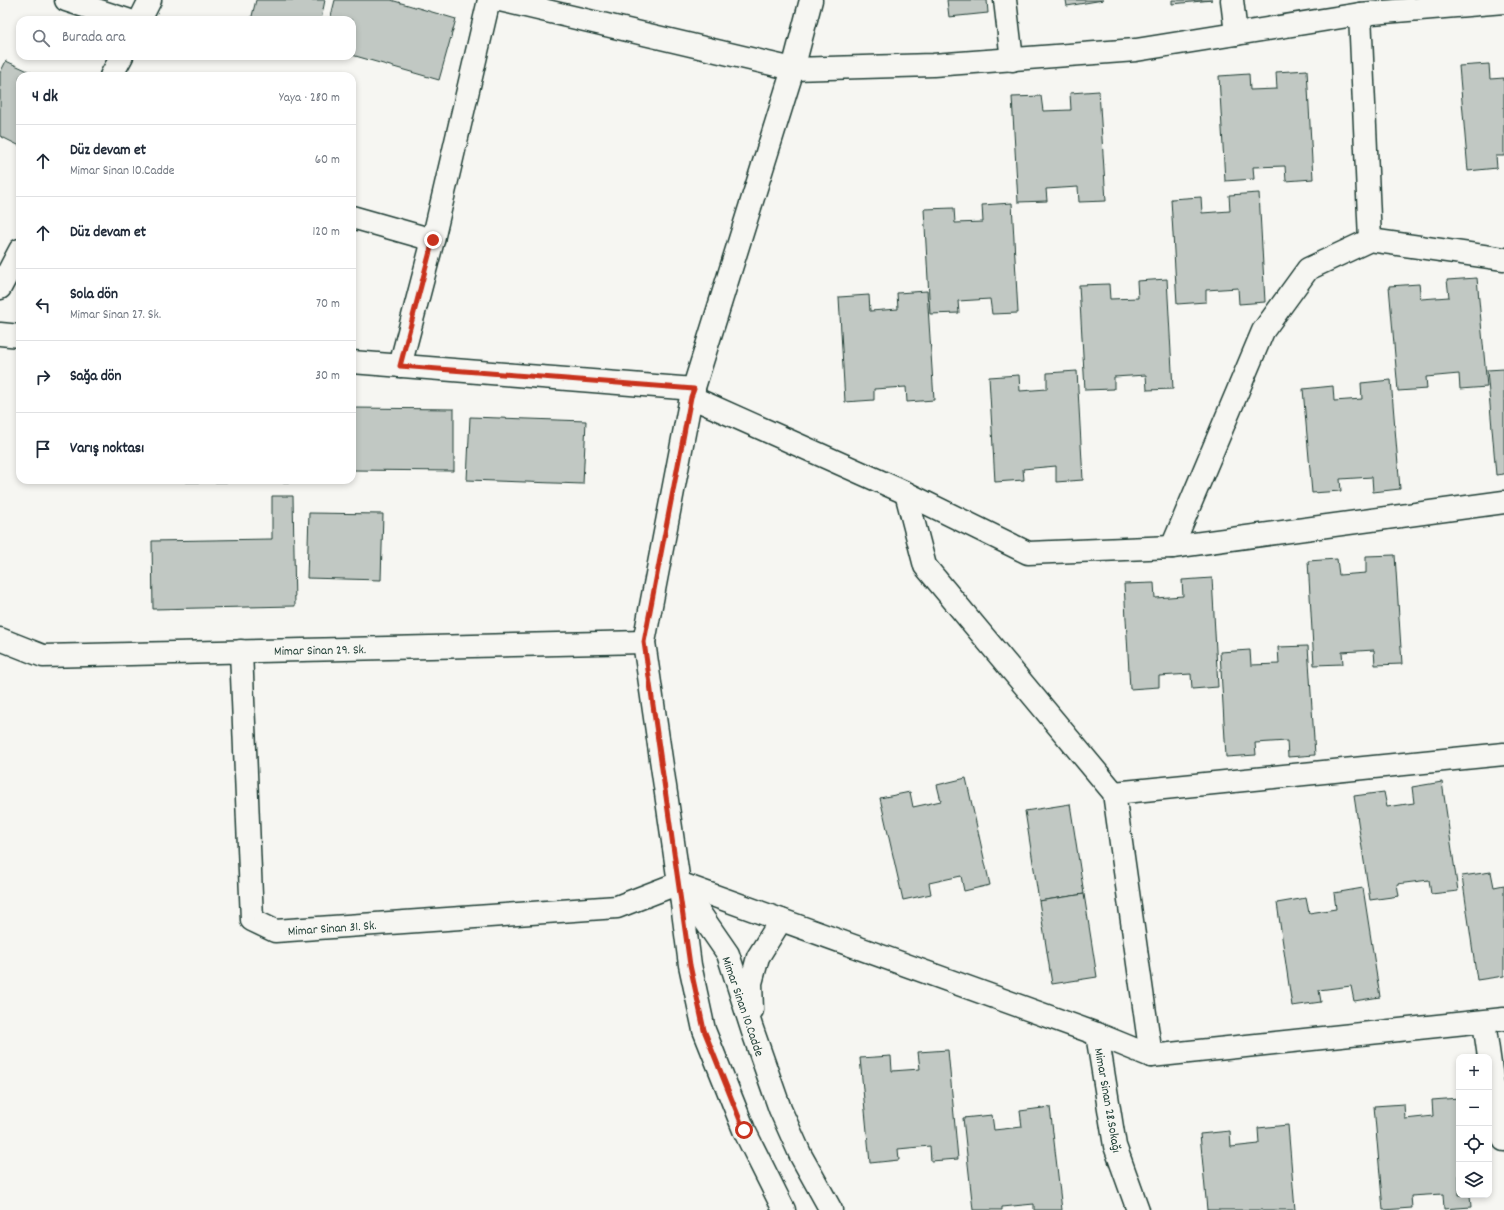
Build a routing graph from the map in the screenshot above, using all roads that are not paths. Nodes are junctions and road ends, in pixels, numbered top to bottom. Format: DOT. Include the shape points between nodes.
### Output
graph roads {
  1 [pos="66,0"];
  2 [pos="150,0"];
  3 [pos="489,0"];
  4 [pos="500,0"];
  5 [pos="811,0"];
  6 [pos="1005,0"];
  7 [pos="1232,0"];
  8 [pos="1504,2"];
  9 [pos="1462,3"];
  10 [pos="1360,14"];
  11 [pos="115,16"];
  12 [pos="142,16"];
  13 [pos="1236,34"];
  14 [pos="120,60"];
  15 [pos="1012,60"];
  16 [pos="793,69"];
  17 [pos="114,72"];
  18 [pos="356,218"];
  19 [pos="433,240"];
  20 [pos="1370,240"];
  21 [pos="16,258"];
  22 [pos="1504,259"];
  23 [pos="0,288"];
  24 [pos="0,334"];
  25 [pos="16,336"];
  26 [pos="356,362"];
  27 [pos="400,366"];
  28 [pos="693,393"];
  29 [pos="906,493"];
  30 [pos="1504,502"];
  31 [pos="1172,547"];
  32 [pos="0,639"];
  33 [pos="644,642"];
  34 [pos="241,651"];
  35 [pos="1504,754"];
  36 [pos="1114,793"];
  37 [pos="679,883"];
  38 [pos="781,920"];
  39 [pos="1494,1021"];
  40 [pos="752,1029"];
  41 [pos="1097,1034"];
  42 [pos="1152,1056"];
  43 [pos="1504,1140"];
  44 [pos="784,1210"];
  45 [pos="831,1210"];
  46 [pos="1138,1210"];
  1 -- 11 [label="street"];
  2 -- 12 [label="street"];
  3 -- 19 [label="street"];
  4 -- 16 [label="street"];
  5 -- 16 [label="street"];
  6 -- 15 [label="street"];
  7 -- 13 [label="street"];
  8 -- 9 [label="street"];
  9 -- 10 [label="street"];
  10 -- 13 [label="street"];
  10 -- 20 [label="street"];
  13 -- 15 [label="street" via="1136,50"];
  14 -- 17 [label="street"];
  15 -- 16 [label="street"];
  16 -- 28 [label="street"];
  18 -- 19 [label="street"];
  19 -- 27 [label="street"];
  20 -- 22 [label="street"];
  20 -- 31 [label="street" via="1308,269 1263,331"];
  21 -- 23 [label="street"];
  24 -- 25 [label="street"];
  26 -- 27 [label="street"];
  27 -- 28 [label="street"];
  28 -- 29 [label="street"];
  28 -- 33 [label="street"];
  29 -- 31 [label="street" via="1028,553"];
  29 -- 36 [label="street" via="925,566"];
  30 -- 31 [label="street"];
  32 -- 34 [label="street, Mimar Sinan 29. Sk." via="43,656"];
  33 -- 34 [label="street, Mimar Sinan 29. Sk."];
  33 -- 37 [label="street"];
  34 -- 37 [label="street, Mimar Sinan 31. Sk." via="252,920 275,931 618,907"];
  35 -- 36 [label="street"];
  36 -- 42 [label="street"];
  37 -- 38 [label="street"];
  37 -- 40 [label="street, Mimar Sinan 10.Cadde" via="728,954"];
  37 -- 44 [label="street" via="690,965 704,1030 744,1130"];
  38 -- 40 [label="street" via="758,957 751,983"];
  38 -- 41 [label="street"];
  39 -- 42 [label="street"];
  39 -- 43 [label="street" via="1499,1127"];
  40 -- 45 [label="street, Mimar Sinan 10.Cadde" via="783,1116 801,1156"];
  41 -- 42 [label="street"];
  41 -- 46 [label="street, Mimar Sinan 28.Sokağı" via="1115,1146"];
}
